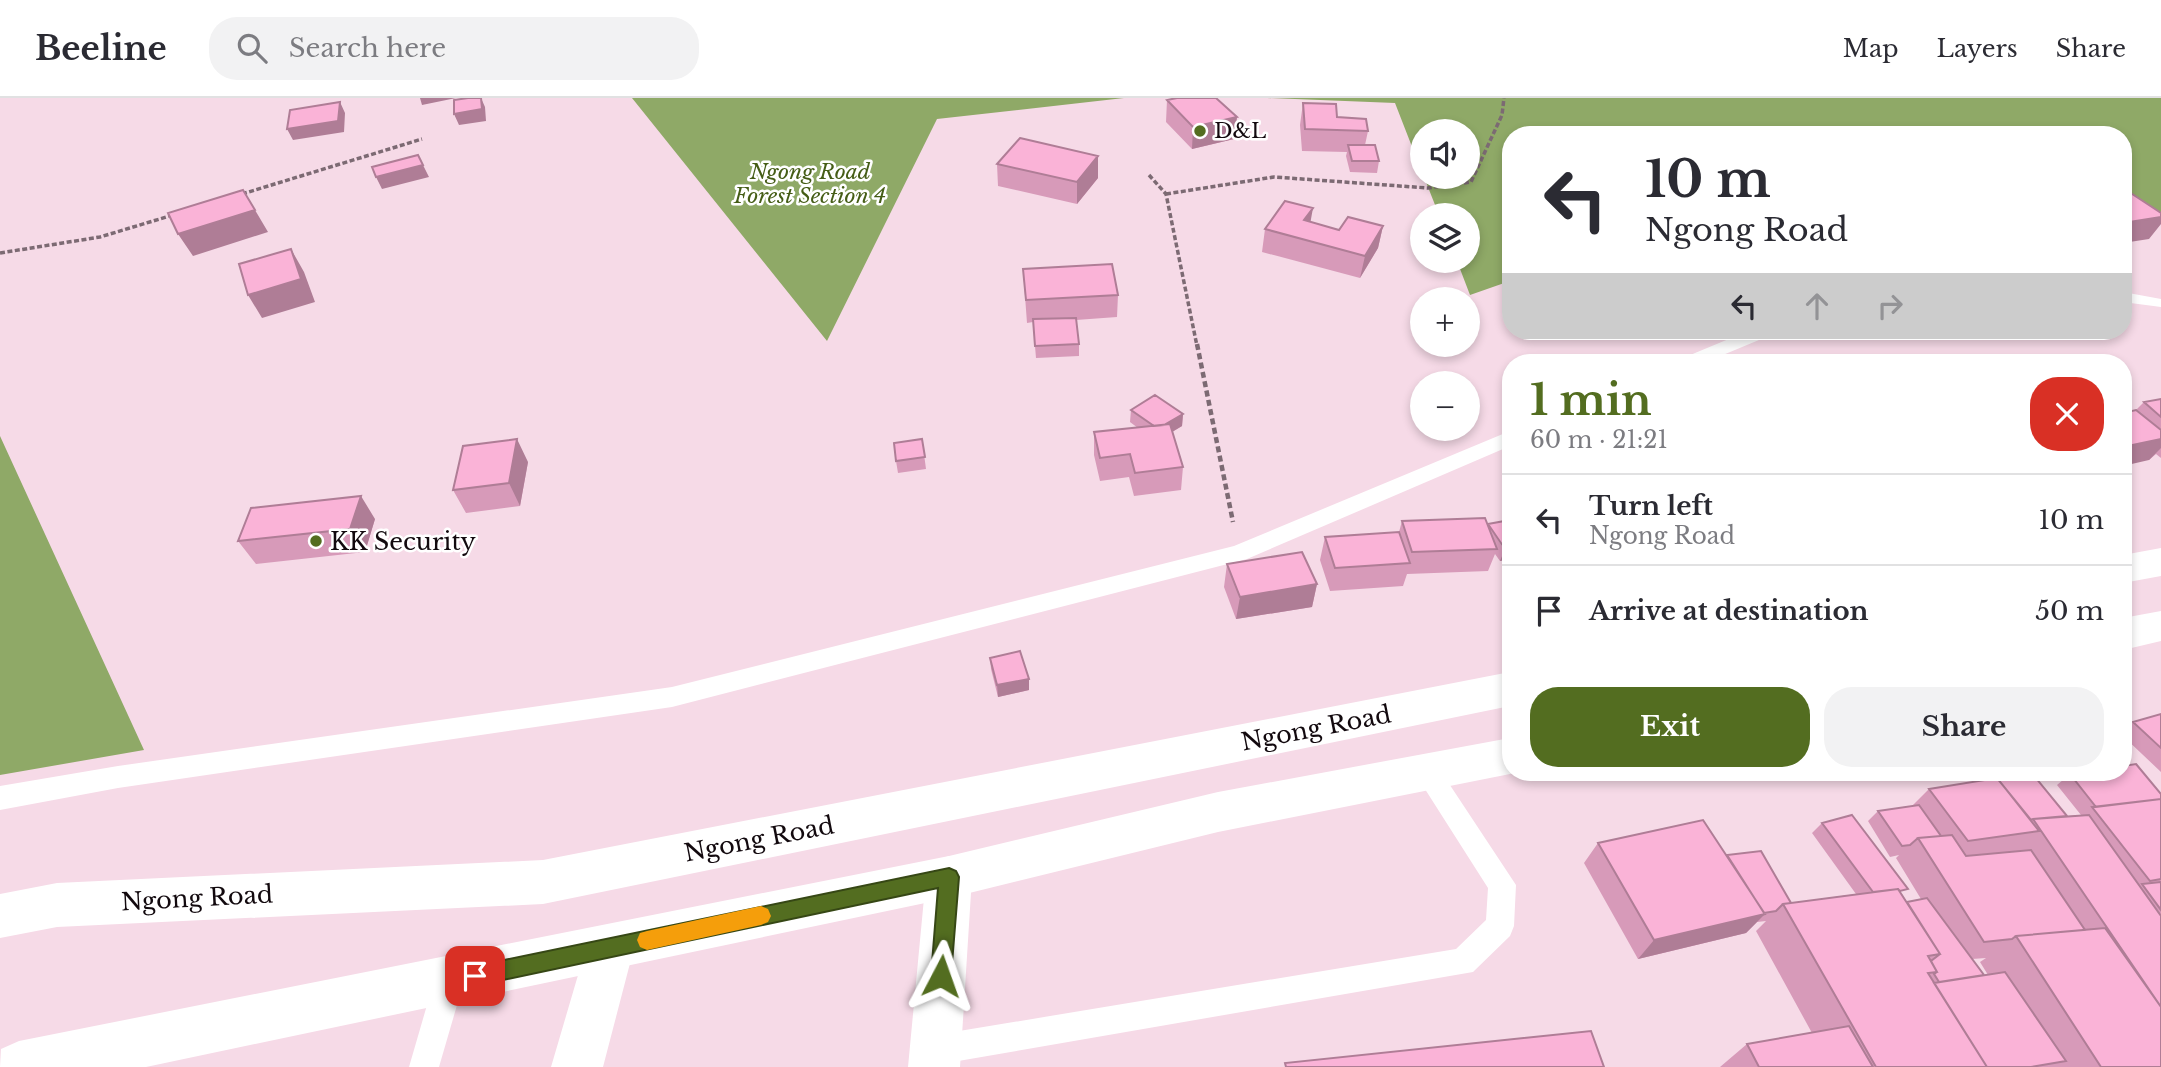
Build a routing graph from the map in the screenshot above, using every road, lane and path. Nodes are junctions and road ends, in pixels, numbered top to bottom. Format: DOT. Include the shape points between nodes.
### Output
graph roads {
  1 [pos="1504,98"];
  2 [pos="422,139"];
  3 [pos="1149,175"];
  4 [pos="242,194"];
  5 [pos="1166,194"];
  6 [pos="177,214"];
  7 [pos="0,253"];
  8 [pos="2132,299"];
  9 [pos="2157,303"];
  10 [pos="1743,340"];
  11 [pos="1709,354"];
  12 [pos="1502,441"];
  13 [pos="1239,553"];
  14 [pos="2161,562"];
  15 [pos="2132,567"];
  16 [pos="2161,626"];
  17 [pos="2132,632"];
  18 [pos="1502,691"];
  19 [pos="1502,758"];
  20 [pos="1429,775"];
  21 [pos="0,798"];
  22 [pos="949,877"];
  23 [pos="0,916"];
  24 [pos="610,948"];
  25 [pos="449,981"];
  26 [pos="934,1058"];
  27 [pos="19,1067"];
  28 [pos="424,1067"];
  29 [pos="577,1067"];
  1 -- 5 [label="path" via="1502,115 1471,183 1428,188 1274,177"];
  2 -- 4 [label="path"];
  3 -- 5 [label="path"];
  5 -- 13 [label="path"];
  6 -- 7 [label="path" via="100,237"];
  8 -- 9 [label="lane"];
  10 -- 11 [label="lane"];
  12 -- 13 [label="lane"];
  13 -- 21 [label="lane" via="672,697"];
  14 -- 15 [label="main road"];
  16 -- 17 [label="main road"];
  18 -- 23 [label="main road, Ngong Road" via="543,882 57,905"];
  19 -- 22 [label="main road" via="1218,812"];
  20 -- 26 [label="lane" via="1502,885 1500,926 1463,962"];
  22 -- 24 [label="main road"];
  22 -- 26 [label="main road"];
  24 -- 25 [label="main road"];
  24 -- 29 [label="main road"];
  25 -- 27 [label="main road"];
  25 -- 28 [label="lane"];
}
